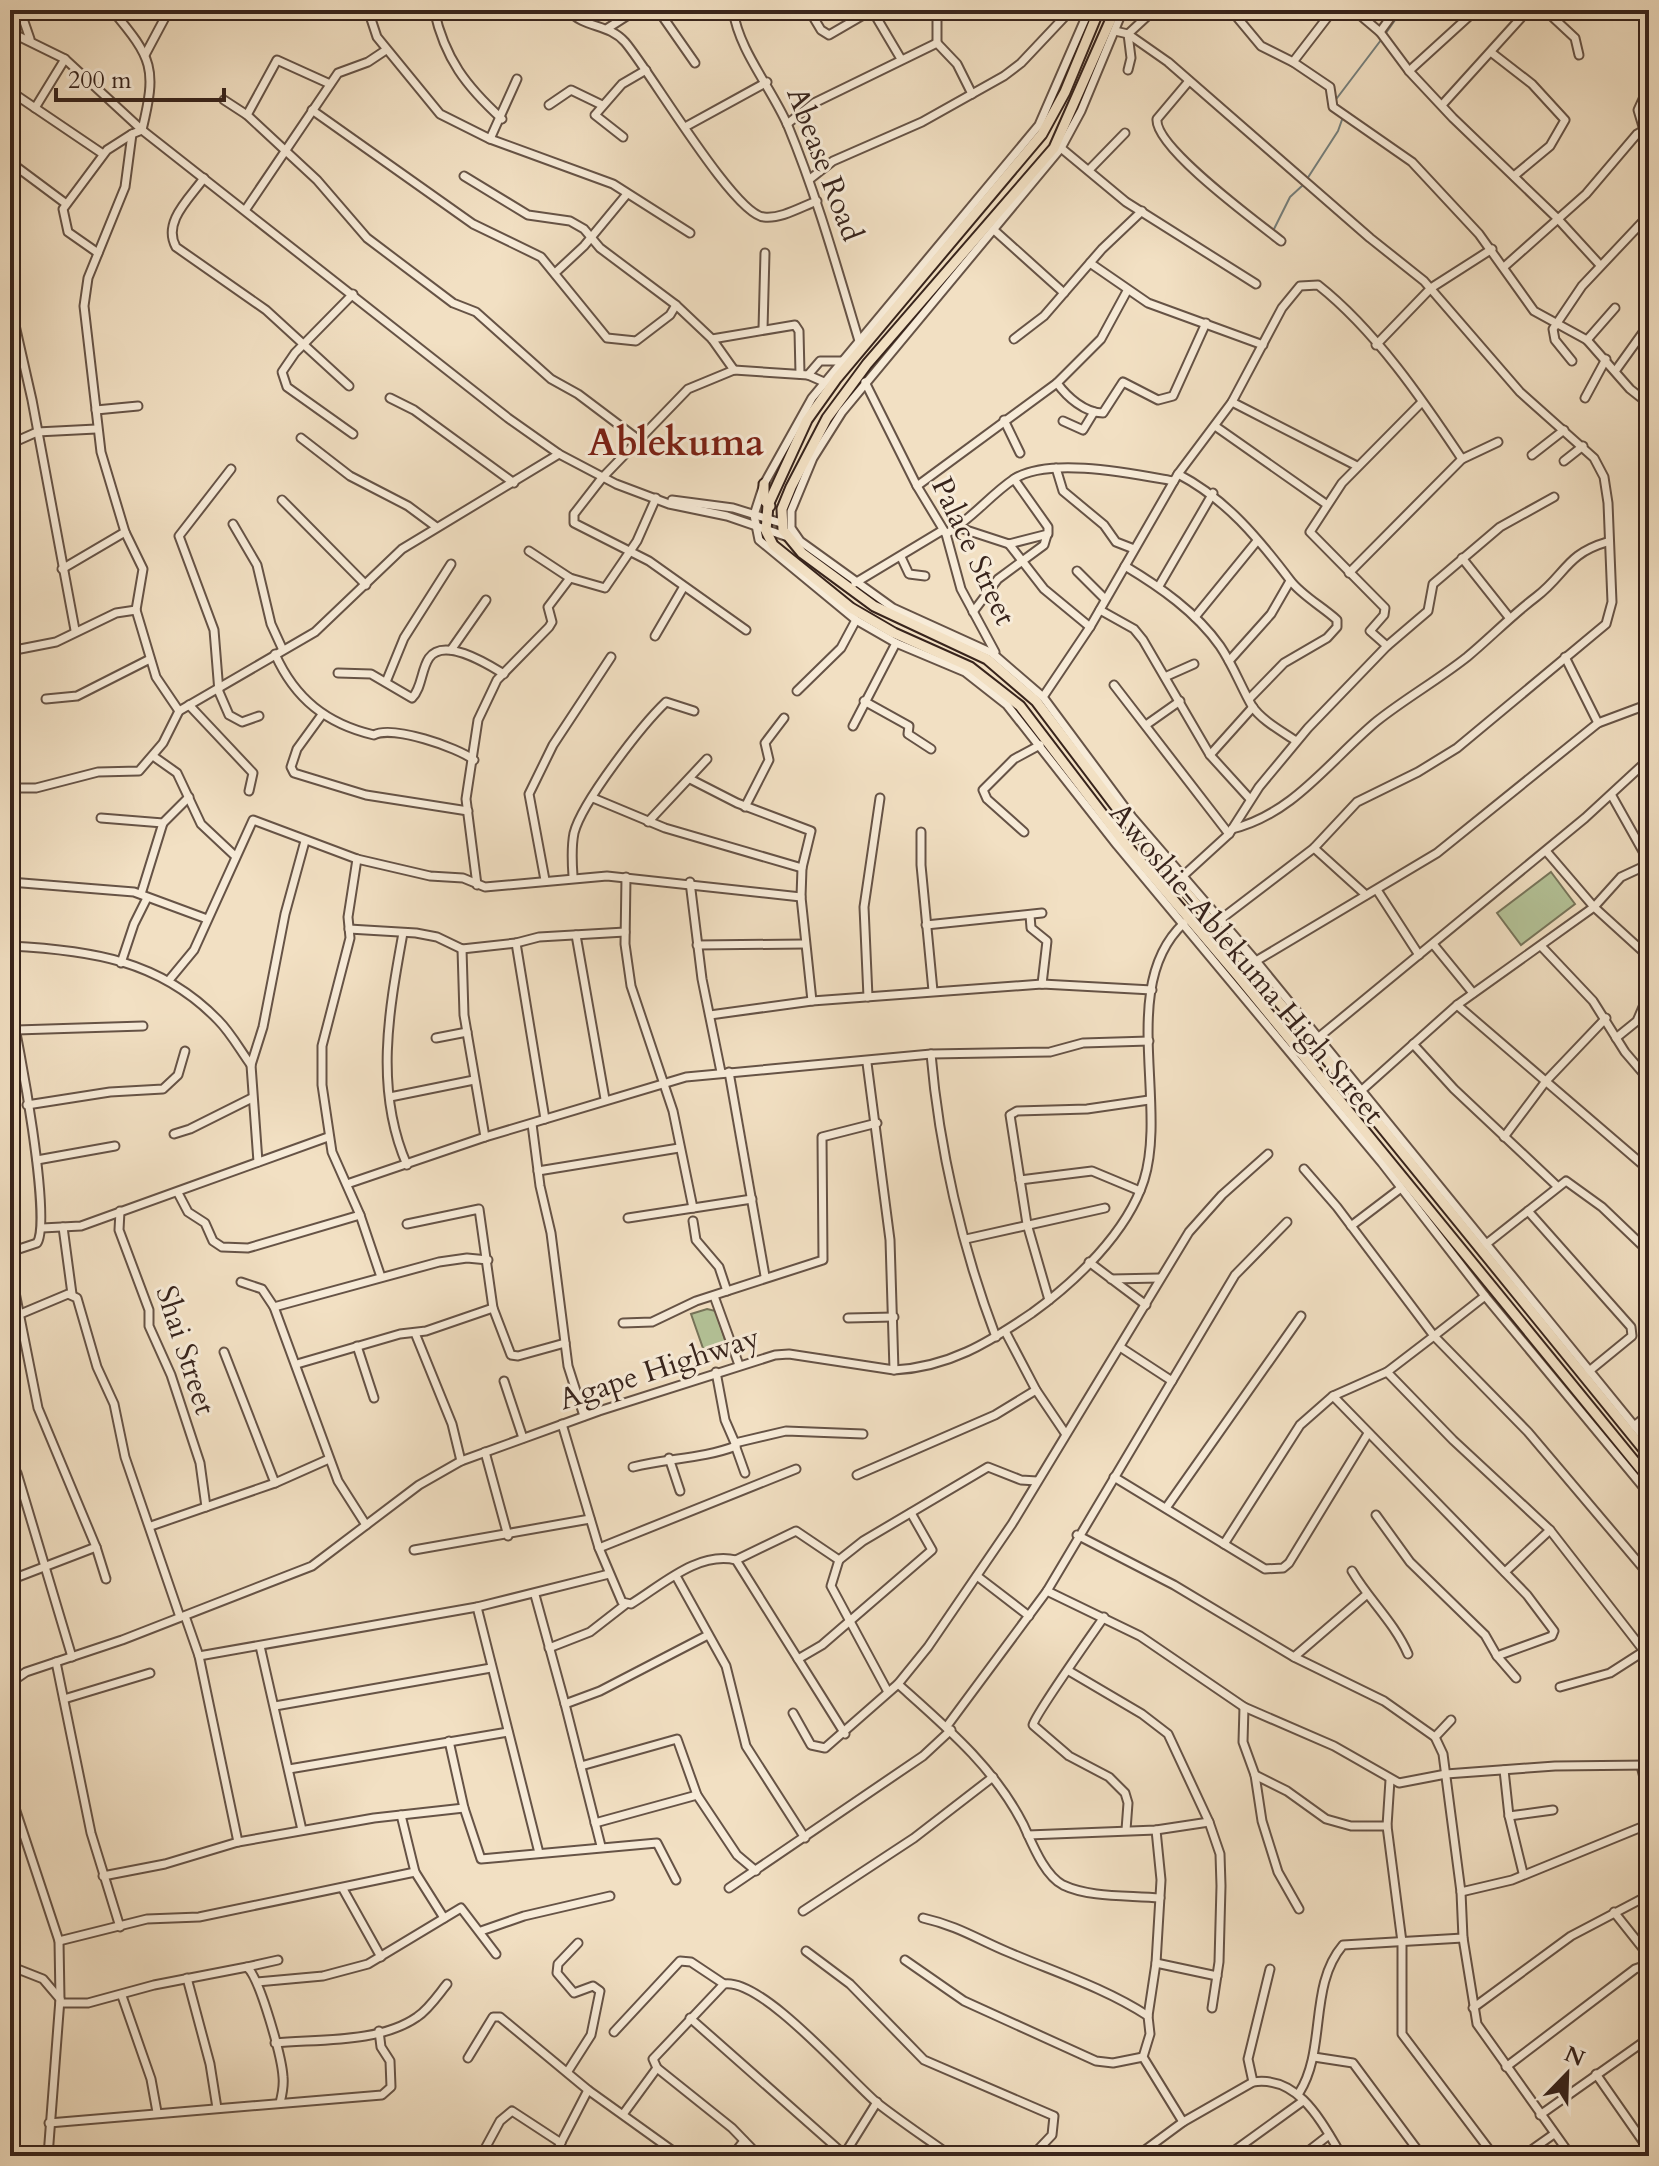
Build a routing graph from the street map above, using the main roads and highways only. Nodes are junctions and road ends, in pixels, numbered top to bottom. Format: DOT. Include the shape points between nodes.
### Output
graph roads {
  1 [pos="1099,10"];
  2 [pos="1115,10"];
  3 [pos="764,484"];
  4 [pos="768,505"];
  5 [pos="782,509"];
  6 [pos="769,547"];
  7 [pos="802,553"];
  8 [pos="1449,1210"];
  9 [pos="1435,1217"];
  10 [pos="1649,1456"];
  11 [pos="1649,1479"];
  1 -- 4 [label="main road" via="1042,134 815,400"];
  2 -- 5 [label="main road" via="1066,126 1028,184 867,364"];
  3 -- 4 [label="main road"];
  4 -- 5 [label="main road"];
  4 -- 6 [label="main road, Awoshie-Ablekuma High Street"];
  5 -- 7 [label="main road, Awoshie-Ablekuma High Street" via="781,523"];
  6 -- 7 [label="main road" via="786,544"];
  6 -- 9 [label="main road, Awoshie-Ablekuma High Street" via="860,614 986,677 1020,706 1120,843"];
  7 -- 8 [label="main road, Awoshie-Ablekuma High Street" via="876,602 987,659 1050,712 1129,824"];
  8 -- 9 [label="main road"];
  8 -- 10 [label="main road, Awoshie-Ablekuma High Street"];
  9 -- 11 [label="main road, Awoshie-Ablekuma High Street" via="1590,1415"];
}
